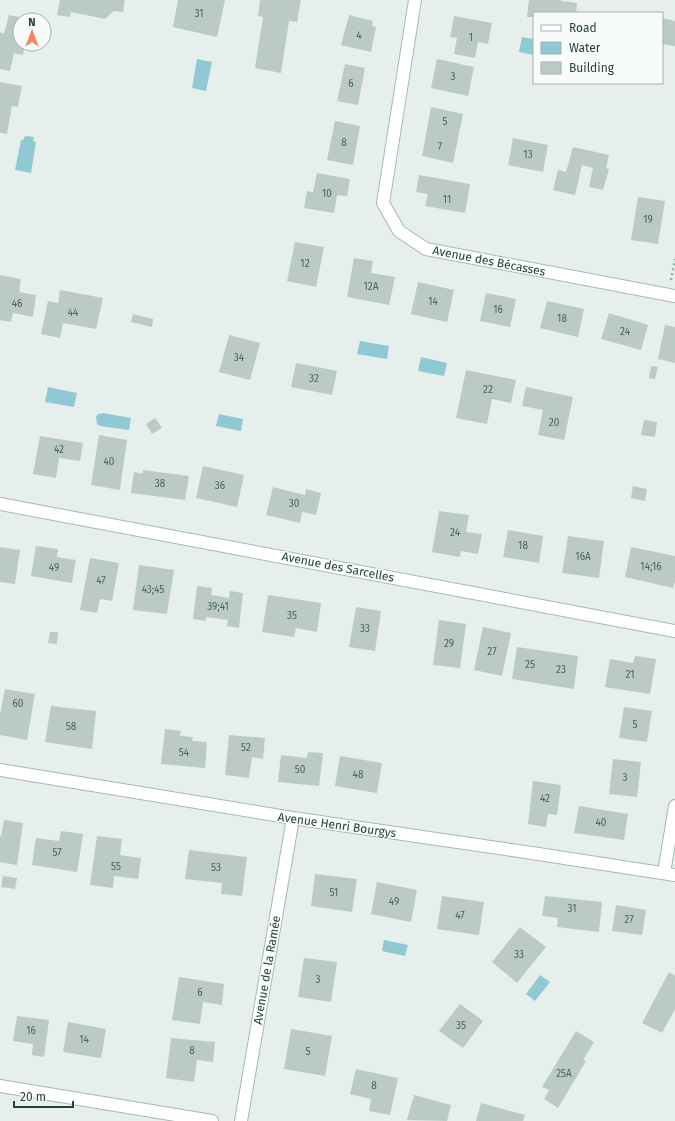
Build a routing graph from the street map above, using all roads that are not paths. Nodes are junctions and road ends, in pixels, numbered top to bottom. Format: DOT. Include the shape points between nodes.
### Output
graph roads {
  1 [pos="415,0"];
  2 [pos="672,295"];
  3 [pos="0,504"];
  4 [pos="675,631"];
  5 [pos="0,770"];
  6 [pos="675,806"];
  7 [pos="293,818"];
  8 [pos="670,874"];
  9 [pos="0,1086"];
  10 [pos="212,1121"];
  11 [pos="241,1121"];
  1 -- 2 [label="street, Avenue des Bécasses" via="383,203 399,231 426,249"];
  3 -- 4 [label="street, Avenue des Sarcelles"];
  5 -- 7 [label="street, Avenue Henri Bourgys"];
  6 -- 8 [label="street"];
  7 -- 8 [label="street, Avenue Henri Bourgys"];
  7 -- 11 [label="street, Avenue de la Ramée"];
  9 -- 10 [label="street"];
}
